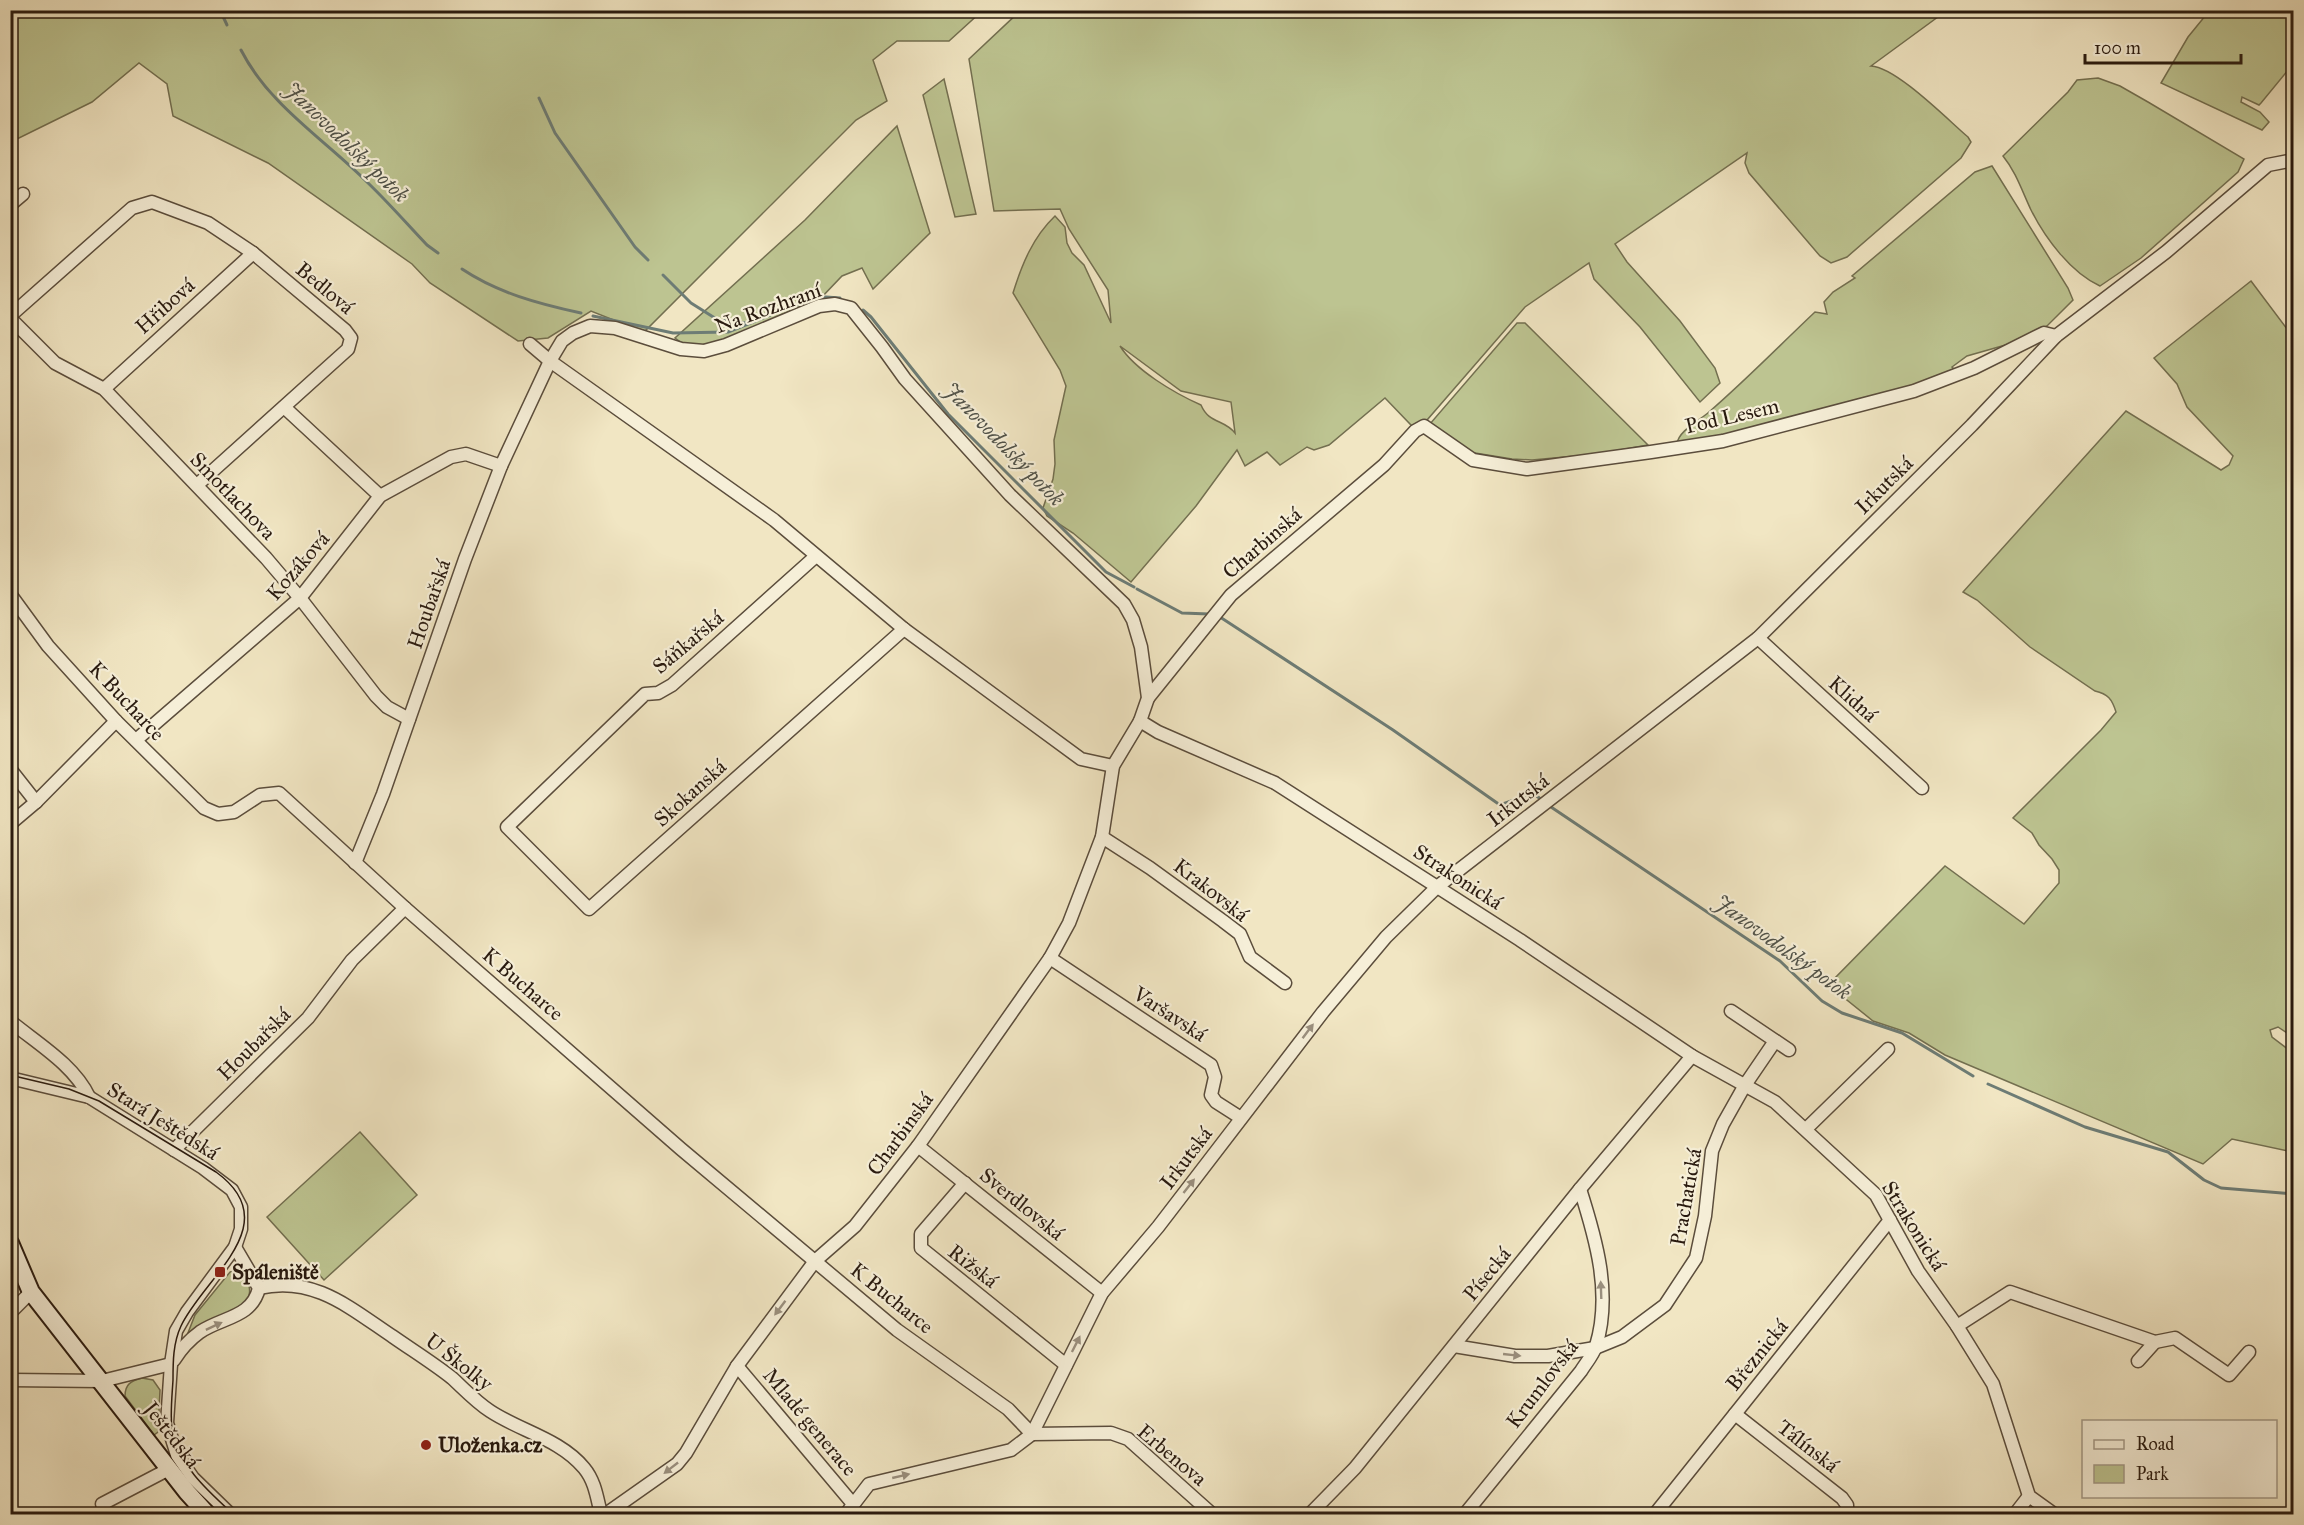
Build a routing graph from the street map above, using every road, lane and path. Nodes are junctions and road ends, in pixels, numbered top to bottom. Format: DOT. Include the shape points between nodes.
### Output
graph roads {
  1 [pos="2294,160"];
  2 [pos="23,194"];
  3 [pos="10,205"];
  4 [pos="253,253"];
  5 [pos="10,317"];
  6 [pos="2056,336"];
  7 [pos="530,344"];
  8 [pos="550,361"];
  9 [pos="104,388"];
  10 [pos="284,407"];
  11 [pos="1415,431"];
  12 [pos="501,466"];
  13 [pos="197,486"];
  14 [pos="380,496"];
  15 [pos="816,556"];
  16 [pos="10,594"];
  17 [pos="300,598"];
  18 [pos="904,628"];
  19 [pos="1758,638"];
  20 [pos="1148,698"];
  21 [pos="409,719"];
  22 [pos="116,721"];
  23 [pos="1140,721"];
  24 [pos="136,740"];
  25 [pos="1113,766"];
  26 [pos="10,769"];
  27 [pos="1922,788"];
  28 [pos="36,802"];
  29 [pos="10,824"];
  30 [pos="507,826"];
  31 [pos="1102,837"];
  32 [pos="355,863"];
  33 [pos="1437,887"];
  34 [pos="405,908"];
  35 [pos="1050,958"];
  36 [pos="1285,983"];
  37 [pos="1731,1011"];
  38 [pos="10,1021"];
  39 [pos="1775,1041"];
  40 [pos="1888,1049"];
  41 [pos="1789,1050"];
  42 [pos="1692,1056"];
  43 [pos="10,1078"];
  44 [pos="1745,1085"];
  45 [pos="89,1097"];
  46 [pos="1241,1118"];
  47 [pos="1806,1129"];
  48 [pos="918,1146"];
  49 [pos="174,1150"];
  50 [pos="965,1183"];
  51 [pos="1580,1189"];
  52 [pos="1890,1220"];
  53 [pos="10,1243"];
  54 [pos="235,1247"];
  55 [pos="815,1261"];
  56 [pos="259,1288"];
  57 [pos="31,1292"];
  58 [pos="1102,1293"];
  59 [pos="10,1313"];
  60 [pos="1957,1326"];
  61 [pos="2155,1342"];
  62 [pos="1454,1346"];
  63 [pos="1595,1348"];
  64 [pos="2249,1352"];
  65 [pos="2139,1361"];
  66 [pos="171,1364"];
  67 [pos="1066,1365"];
  68 [pos="737,1366"];
  69 [pos="10,1380"];
  70 [pos="102,1381"];
  71 [pos="1735,1414"];
  72 [pos="1032,1434"];
  73 [pos="169,1469"];
  74 [pos="2029,1496"];
  75 [pos="849,1509"];
  76 [pos="110,1515"];
  77 [pos="207,1515"];
  78 [pos="230,1515"];
  79 [pos="601,1515"];
  80 [pos="606,1515"];
  81 [pos="1212,1515"];
  82 [pos="1310,1515"];
  83 [pos="1465,1515"];
  84 [pos="1655,1515"];
  85 [pos="1847,1515"];
  86 [pos="2014,1515"];
  87 [pos="2054,1515"];
  1 -- 6 [label="street, Irkutská" via="2268,165 2166,252"];
  2 -- 3 [label="street"];
  4 -- 5 [label="street" via="208,223 152,202 132,208"];
  4 -- 9 [label="street, Hřibová"];
  4 -- 10 [label="street, Bedlová" via="351,338 348,349"];
  5 -- 9 [label="street, Smotlachova" via="55,363"];
  6 -- 11 [label="street, Pod Lesem" via="2044,333 1974,368 1914,391 1723,441 1651,452 1527,469 1473,460 1424,426"];
  6 -- 19 [label="street, Irkutská"];
  7 -- 8 [label="street"];
  8 -- 12 [label="street, Houbařská"];
  8 -- 15 [label="street" via="774,520"];
  8 -- 20 [label="street, Na Rozhraní" via="562,341 590,326 615,328 681,349 704,351 819,306 836,304 851,308 905,379 1003,487 1124,604 1141,647"];
  9 -- 13 [label="street, Smotlachova"];
  10 -- 13 [label="street, Bedlová"];
  10 -- 14 [label="street"];
  11 -- 20 [label="street, Charbinská" via="1384,465 1231,595"];
  12 -- 14 [label="street, Kozáková" via="466,454"];
  12 -- 21 [label="street, Houbařská"];
  13 -- 17 [label="street, Smotlachova"];
  14 -- 17 [label="street, Kozáková"];
  15 -- 18 [label="street"];
  15 -- 30 [label="street, Sáňkařská" via="672,685 658,693 645,694"];
  16 -- 22 [label="street, K Bucharce" via="48,646"];
  17 -- 21 [label="street, Smotlachova" via="376,696"];
  17 -- 24 [label="street, Kozáková"];
  18 -- 25 [label="street" via="1081,759"];
  18 -- 30 [label="street, Skokanská" via="589,909"];
  19 -- 27 [label="street, Klidná"];
  19 -- 33 [label="street, Irkutská"];
  20 -- 23 [label="street, Na Rozhraní"];
  21 -- 32 [label="street, Houbařská"];
  22 -- 24 [label="street, K Bucharce"];
  22 -- 28 [label="street"];
  23 -- 25 [label="street, Charbinská"];
  23 -- 33 [label="street, Strakonická" via="1275,783"];
  24 -- 32 [label="street, K Bucharce" via="204,808 218,814 234,812 260,795 279,793"];
  25 -- 31 [label="street, Charbinská"];
  26 -- 28 [label="street"];
  28 -- 29 [label="street"];
  31 -- 35 [label="street, Charbinská" via="1069,923"];
  31 -- 36 [label="street, Krakovská" via="1240,934 1250,957"];
  32 -- 34 [label="street, K Bucharce"];
  33 -- 42 [label="street, Strakonická"];
  46 -- 33 [label="street, Irkutská, one-way" via="1386,936"];
  34 -- 49 [label="street, Houbařská" via="352,960 308,1018"];
  34 -- 55 [label="street, K Bucharce"];
  35 -- 46 [label="street, Varšavská" via="1211,1065 1215,1077 1211,1095"];
  35 -- 48 [label="street, Charbinská"];
  37 -- 39 [label="street"];
  38 -- 45 [label="street" via="70,1070"];
  39 -- 41 [label="street"];
  39 -- 44 [label="street"];
  40 -- 47 [label="street"];
  42 -- 44 [label="street, Strakonická"];
  42 -- 51 [label="street, Písecká"];
  43 -- 45 [label="street, Stará Ještědská"];
  44 -- 47 [label="street, Strakonická" via="1775,1102"];
  44 -- 63 [label="street, Prachatická" via="1712,1151 1696,1258 1665,1305 1622,1337"];
  45 -- 49 [label="street, Stará Ještědská"];
  58 -- 46 [label="street, Irkutská, one-way"];
  47 -- 52 [label="street, Strakonická" via="1876,1195"];
  48 -- 50 [label="street, Sverdlovská"];
  48 -- 55 [label="street, Charbinská" via="855,1226"];
  49 -- 54 [label="street, Stará Ještědská" via="232,1190 242,1207"];
  50 -- 58 [label="street, Sverdlovská"];
  50 -- 67 [label="street, Rižská" via="921,1234 921,1248"];
  51 -- 62 [label="street, Písecká"];
  63 -- 51 [label="street, Krumlovská, one-way" via="1602,1299 1600,1267"];
  52 -- 60 [label="street, Strakonická" via="1918,1271"];
  52 -- 71 [label="street, Březnická"];
  53 -- 57 [label="street, Ještědská"];
  54 -- 56 [label="street"];
  54 -- 66 [label="street, Stará Ještědská" via="176,1331"];
  55 -- 68 [label="street, Charbinská, one-way"];
  55 -- 72 [label="street, K Bucharce" via="897,1330 1008,1409"];
  66 -- 56 [label="street, one-way" via="200,1333 241,1314 256,1300"];
  56 -- 79 [label="street, U Školky" via="278,1284 303,1287 330,1296 365,1316 443,1371 490,1411 570,1455 594,1485"];
  57 -- 59 [label="street"];
  57 -- 70 [label="street, Ještědská"];
  67 -- 58 [label="street, Irkutská, one-way"];
  60 -- 61 [label="street" via="2010,1292"];
  60 -- 74 [label="street, Strakonická" via="1993,1384"];
  61 -- 64 [label="street" via="2175,1338 2229,1375"];
  61 -- 65 [label="street"];
  62 -- 63 [label="street, Prachatická, one-way" via="1515,1356 1548,1356"];
  62 -- 82 [label="street, Písecká" via="1355,1468"];
  63 -- 83 [label="street, Krumlovská" via="1581,1371"];
  66 -- 70 [label="street, Ještědská"];
  66 -- 78 [label="street, Ještědská" via="167,1423 177,1455 193,1478"];
  67 -- 72 [label="street, Irkutská"];
  68 -- 75 [label="street, Mladé generace"];
  68 -- 80 [label="street, Charbinská, one-way" via="677,1464"];
  69 -- 70 [label="street"];
  70 -- 73 [label="street, Ještědská"];
  71 -- 84 [label="street, Březnická"];
  71 -- 85 [label="street, Tálínská" via="1842,1498"];
  75 -- 72 [label="street, Irkutská, one-way" via="869,1484 1011,1450"];
  72 -- 81 [label="street, Erbenova" via="1111,1433 1128,1439"];
  73 -- 76 [label="street" via="102,1504"];
  73 -- 77 [label="street, Ještědská"];
  74 -- 86 [label="street"];
  74 -- 87 [label="street"];
}
